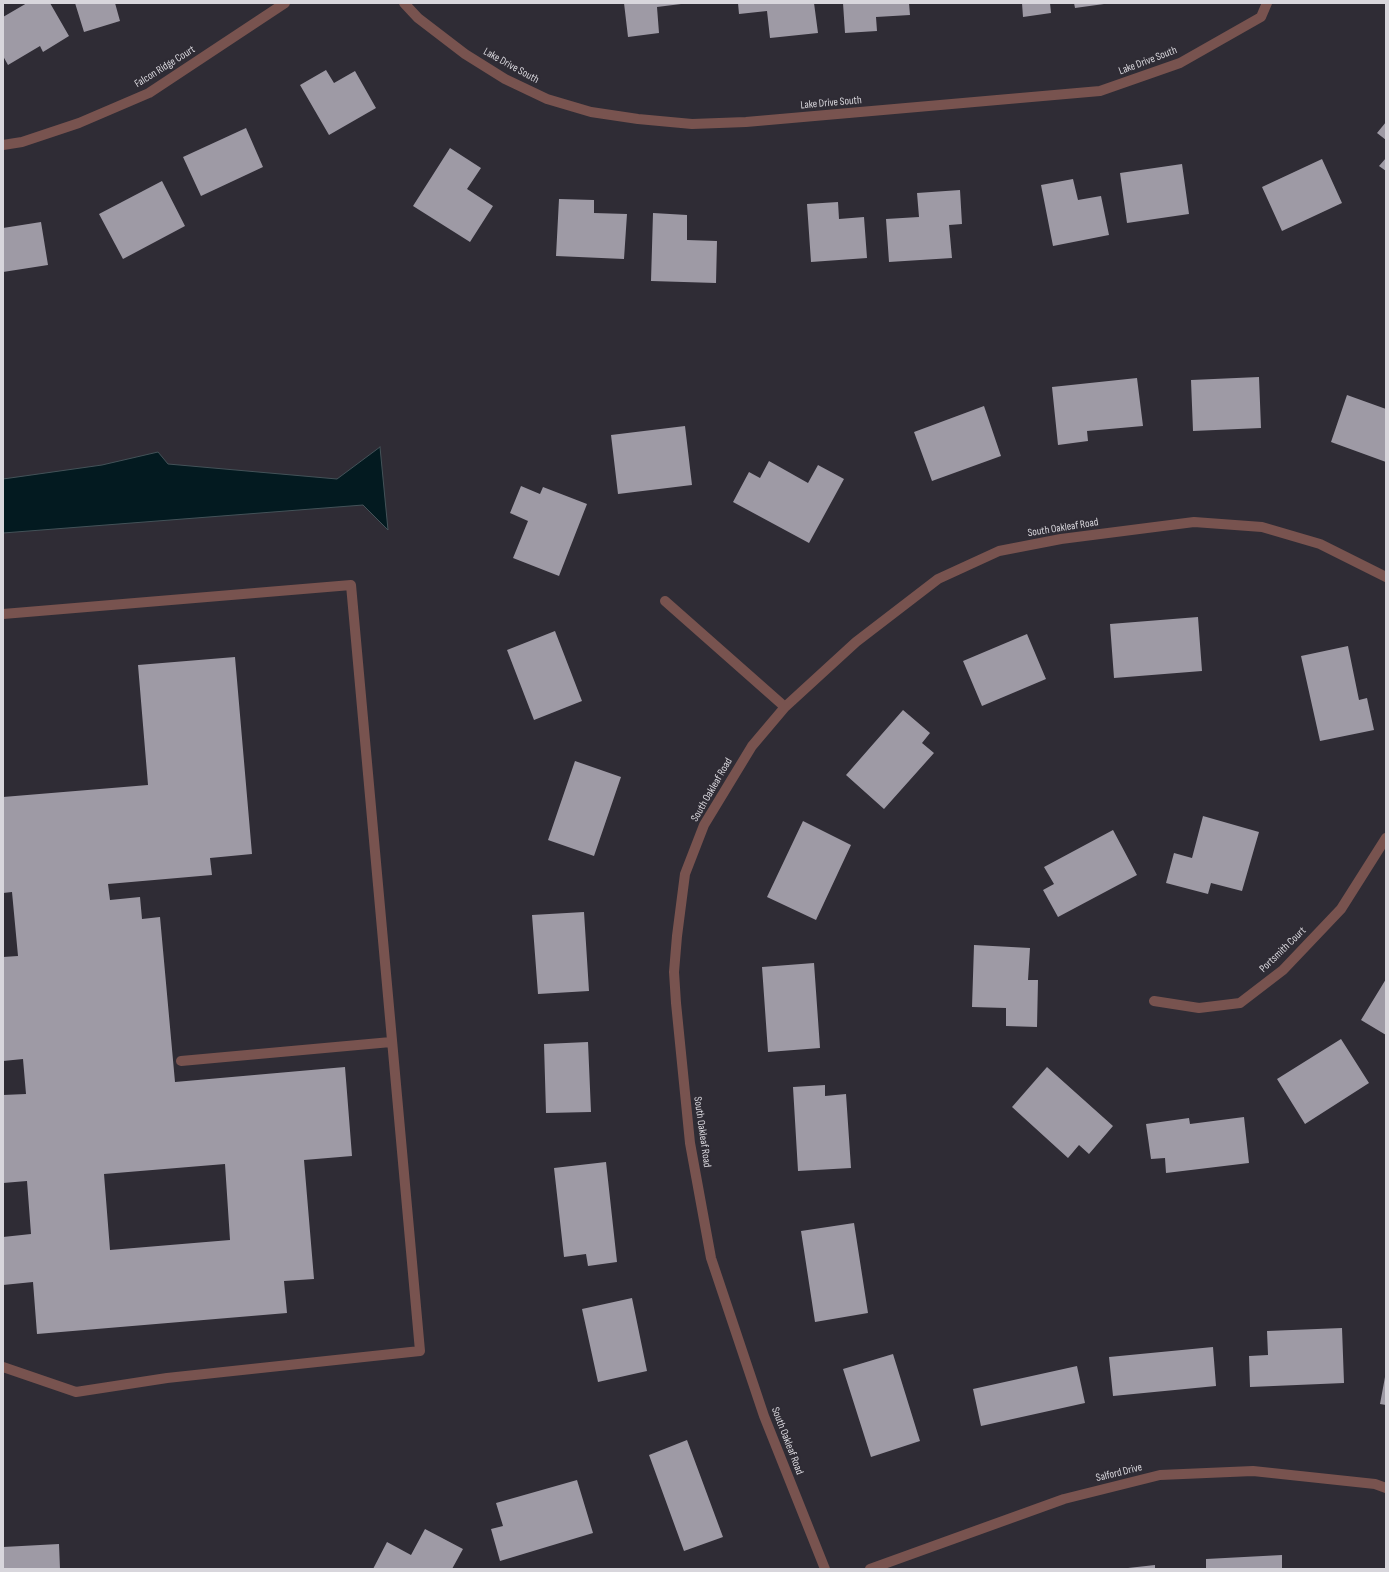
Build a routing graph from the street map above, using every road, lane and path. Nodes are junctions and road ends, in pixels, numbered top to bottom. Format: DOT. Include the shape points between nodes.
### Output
graph roads {
  1 [pos="285,3"];
  2 [pos="404,3"];
  3 [pos="1267,3"];
  4 [pos="3,145"];
  5 [pos="1386,577"];
  6 [pos="666,601"];
  7 [pos="3,614"];
  8 [pos="785,707"];
  9 [pos="1386,838"];
  10 [pos="1154,1001"];
  11 [pos="392,1042"];
  12 [pos="181,1061"];
  13 [pos="3,1367"];
  14 [pos="1386,1488"];
  15 [pos="825,1569"];
  16 [pos="870,1569"];
  1 -- 4 [label="street, Falcon Ridge Court" via="149,93 79,123 22,142"];
  2 -- 3 [label="street, Lake Drive South" via="418,18 465,54 505,79 547,99 591,112 692,124 746,122 1100,91 1180,63 1261,17"];
  5 -- 8 [label="street, South Oakleaf Road" via="1320,544 1262,528 1194,522 1061,539 999,551 938,579 856,642"];
  6 -- 8 [label="street"];
  7 -- 11 [label="street" via="351,585"];
  8 -- 15 [label="street, South Oakleaf Road" via="752,746 704,825 685,874 676,936 674,972 690,1143 711,1258 764,1416"];
  9 -- 10 [label="street, Portsmith Court" via="1341,910 1283,970 1240,1004 1199,1008"];
  11 -- 12 [label="street"];
  11 -- 13 [label="street" via="420,1352 167,1378 76,1392"];
  14 -- 16 [label="street, Salford Drive" via="1375,1484 1253,1471 1160,1476 1064,1499"];
}
